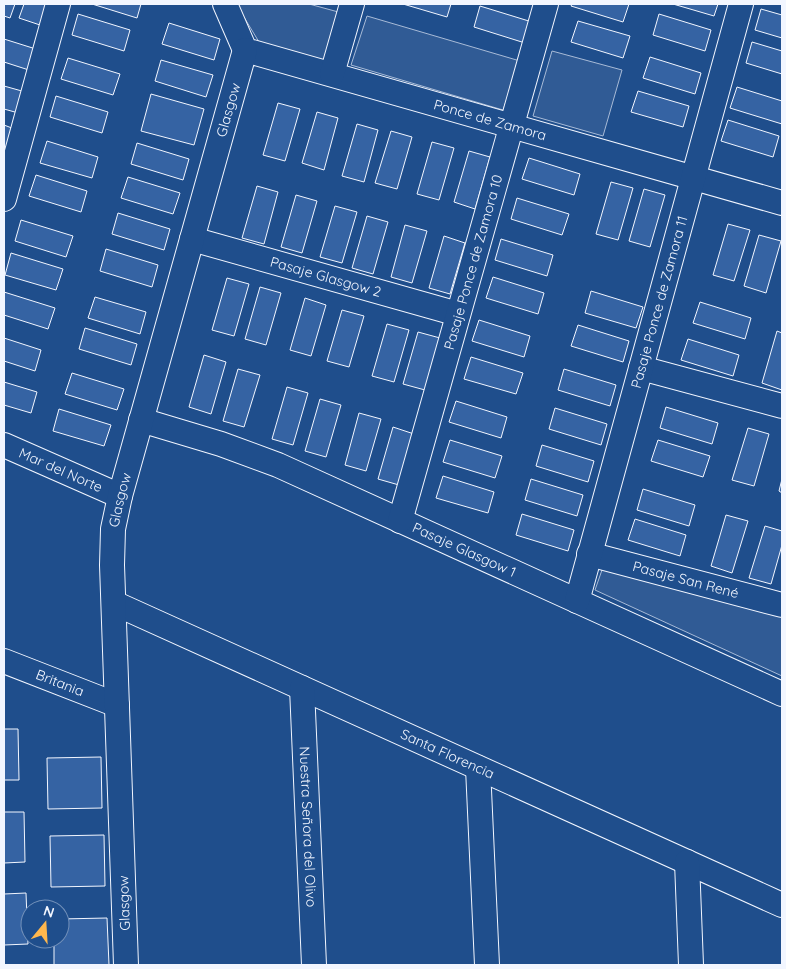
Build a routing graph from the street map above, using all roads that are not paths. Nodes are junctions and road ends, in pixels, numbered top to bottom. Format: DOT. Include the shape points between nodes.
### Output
graph roads {
  1 [pos="58,4"];
  2 [pos="225,4"];
  3 [pos="352,4"];
  4 [pos="546,4"];
  5 [pos="741,4"];
  6 [pos="245,50"];
  7 [pos="332,74"];
  8 [pos="512,126"];
  9 [pos="693,178"];
  10 [pos="4,200"];
  11 [pos="782,203"];
  12 [pos="192,239"];
  13 [pos="458,314"];
  14 [pos="641,368"];
  15 [pos="782,406"];
  16 [pos="141,420"];
  17 [pos="4,445"];
  18 [pos="120,496"];
  19 [pos="400,521"];
  20 [pos="589,554"];
  21 [pos="577,601"];
  22 [pos="114,603"];
  23 [pos="782,605"];
  24 [pos="4,661"];
  25 [pos="302,688"];
  26 [pos="782,694"];
  27 [pos="117,706"];
  28 [pos="478,768"];
  29 [pos="687,862"];
  30 [pos="782,906"];
  31 [pos="126,965"];
  32 [pos="314,965"];
  33 [pos="487,965"];
  34 [pos="691,965"];
  1 -- 10 [label="street"];
  2 -- 6 [label="street"];
  3 -- 7 [label="street"];
  4 -- 8 [label="street, Pasaje Ponce de Zamora 10"];
  5 -- 9 [label="street, Pasaje Ponce de Zamora 11"];
  6 -- 7 [label="street, Ponce de Zamora"];
  6 -- 12 [label="street, Glasgow"];
  7 -- 8 [label="street, Ponce de Zamora"];
  8 -- 9 [label="street, Ponce de Zamora"];
  8 -- 13 [label="street, Pasaje Ponce de Zamora 10"];
  9 -- 11 [label="street, Ponce de Zamora"];
  9 -- 14 [label="street, Pasaje Ponce de Zamora 11"];
  12 -- 13 [label="street, Pasaje Glasgow 2"];
  12 -- 16 [label="street, Glasgow"];
  13 -- 19 [label="street, Pasaje Ponce de Zamora 10"];
  14 -- 15 [label="street"];
  14 -- 20 [label="street, Pasaje Ponce de Zamora 11"];
  16 -- 18 [label="street, Glasgow"];
  16 -- 19 [label="street, Pasaje Glasgow 1" via="278,465"];
  17 -- 18 [label="street, Mar del Norte"];
  18 -- 22 [label="street, Glasgow" via="112,547"];
  19 -- 21 [label="street, Pasaje Glasgow 1"];
  20 -- 21 [label="street, Pasaje Ponce de Zamora 11"];
  20 -- 23 [label="street, Pasaje San René"];
  21 -- 26 [label="street, Pasaje Glasgow 1"];
  22 -- 25 [label="street, Santa Florencia"];
  22 -- 27 [label="street, Glasgow"];
  24 -- 27 [label="street, Britania"];
  25 -- 28 [label="street, Santa Florencia"];
  25 -- 32 [label="street, Nuestra Señora del Olivo"];
  27 -- 31 [label="street, Glasgow"];
  28 -- 29 [label="street, Santa Florencia"];
  28 -- 33 [label="street"];
  29 -- 30 [label="street, Santa Florencia"];
  29 -- 34 [label="street"];
}
